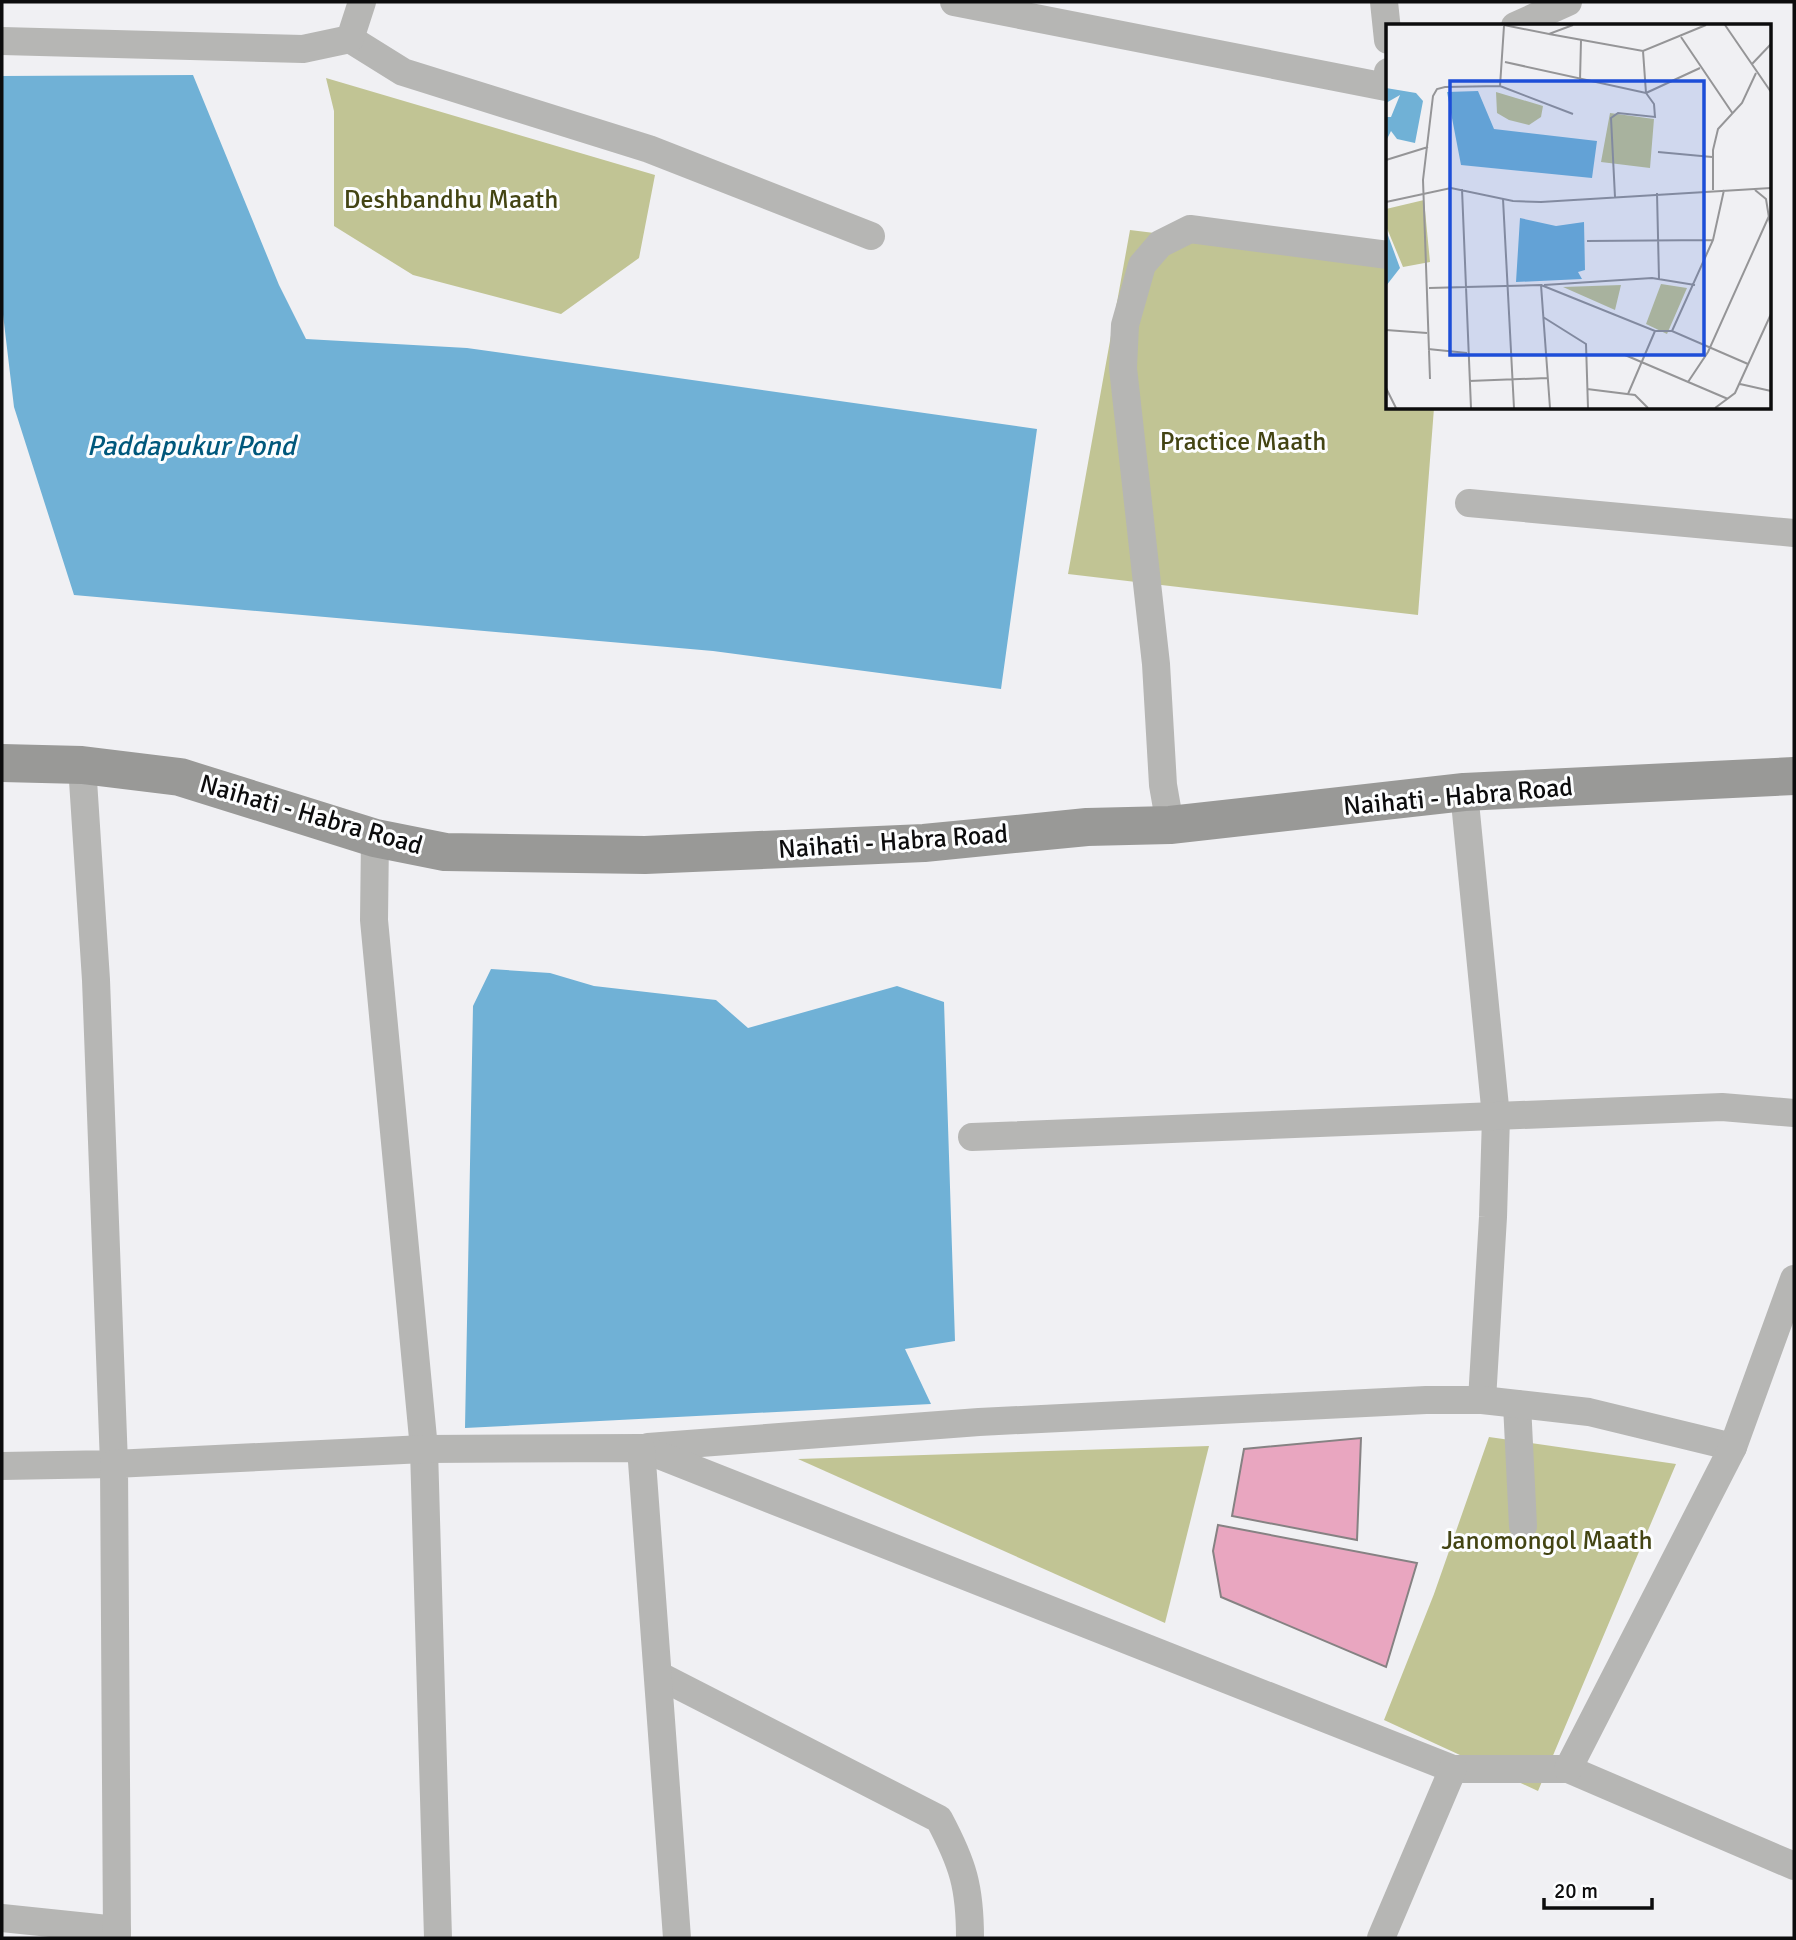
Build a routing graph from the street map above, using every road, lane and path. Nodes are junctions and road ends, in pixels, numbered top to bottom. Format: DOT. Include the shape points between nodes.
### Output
graph roads {
  1 [pos="362,2"];
  2 [pos="954,2"];
  3 [pos="1384,2"];
  4 [pos="1568,2"];
  5 [pos="1386,24"];
  6 [pos="1519,24"];
  7 [pos="350,39"];
  8 [pos="2,41"];
  9 [pos="1386,85"];
  10 [pos="870,236"];
  11 [pos="1386,255"];
  12 [pos="1469,503"];
  13 [pos="1794,533"];
  14 [pos="2,763"];
  15 [pos="82,765"];
  16 [pos="1794,776"];
  17 [pos="1464,792"];
  18 [pos="1170,825"];
  19 [pos="375,838"];
  20 [pos="1794,1113"];
  21 [pos="1496,1117"];
  22 [pos="972,1137"];
  23 [pos="1794,1279"];
  24 [pos="1482,1400"];
  25 [pos="1517,1404"];
  26 [pos="1733,1447"];
  27 [pos="641,1448"];
  28 [pos="424,1449"];
  29 [pos="114,1464"];
  30 [pos="2,1466"];
  31 [pos="1523,1527"];
  32 [pos="658,1675"];
  33 [pos="1453,1769"];
  34 [pos="1568,1769"];
  35 [pos="1794,1866"];
  36 [pos="2,1919"];
  37 [pos="117,1934"];
  38 [pos="438,1938"];
  39 [pos="677,1938"];
  40 [pos="970,1938"];
  41 [pos="1381,1938"];
  1 -- 7 [label="street"];
  2 -- 9 [label="street"];
  3 -- 5 [label="street"];
  4 -- 6 [label="street"];
  7 -- 8 [label="street" via="303,48"];
  7 -- 10 [label="street" via="403,72 649,149"];
  11 -- 18 [label="street" via="1190,229 1160,244 1142,265 1125,325 1123,368"];
  12 -- 13 [label="street"];
  14 -- 15 [label="main road, Naihati - Habra Road"];
  15 -- 19 [label="main road, Naihati - Habra Road" via="180,777"];
  15 -- 29 [label="street" via="96,980"];
  16 -- 17 [label="main road, Naihati - Habra Road"];
  17 -- 18 [label="main road, Naihati - Habra Road"];
  17 -- 21 [label="street"];
  18 -- 19 [label="main road, Naihati - Habra Road" via="1087,827 924,843 645,855 445,852"];
  19 -- 28 [label="street" via="374,920"];
  20 -- 21 [label="street" via="1722,1107"];
  21 -- 22 [label="street"];
  21 -- 24 [label="street"];
  23 -- 26 [label="street"];
  24 -- 25 [label="street"];
  24 -- 27 [label="street" via="979,1422"];
  25 -- 26 [label="street" via="1588,1412"];
  25 -- 31 [label="street"];
  26 -- 34 [label="street"];
  27 -- 28 [label="street"];
  27 -- 32 [label="street"];
  27 -- 33 [label="street"];
  28 -- 29 [label="street"];
  28 -- 38 [label="street"];
  29 -- 30 [label="street"];
  29 -- 37 [label="street"];
  32 -- 39 [label="street"];
  32 -- 40 [label="street" via="939,1819 961,1861 970,1903"];
  33 -- 34 [label="street"];
  33 -- 41 [label="street"];
  34 -- 35 [label="street"];
  36 -- 37 [label="street"];
}
